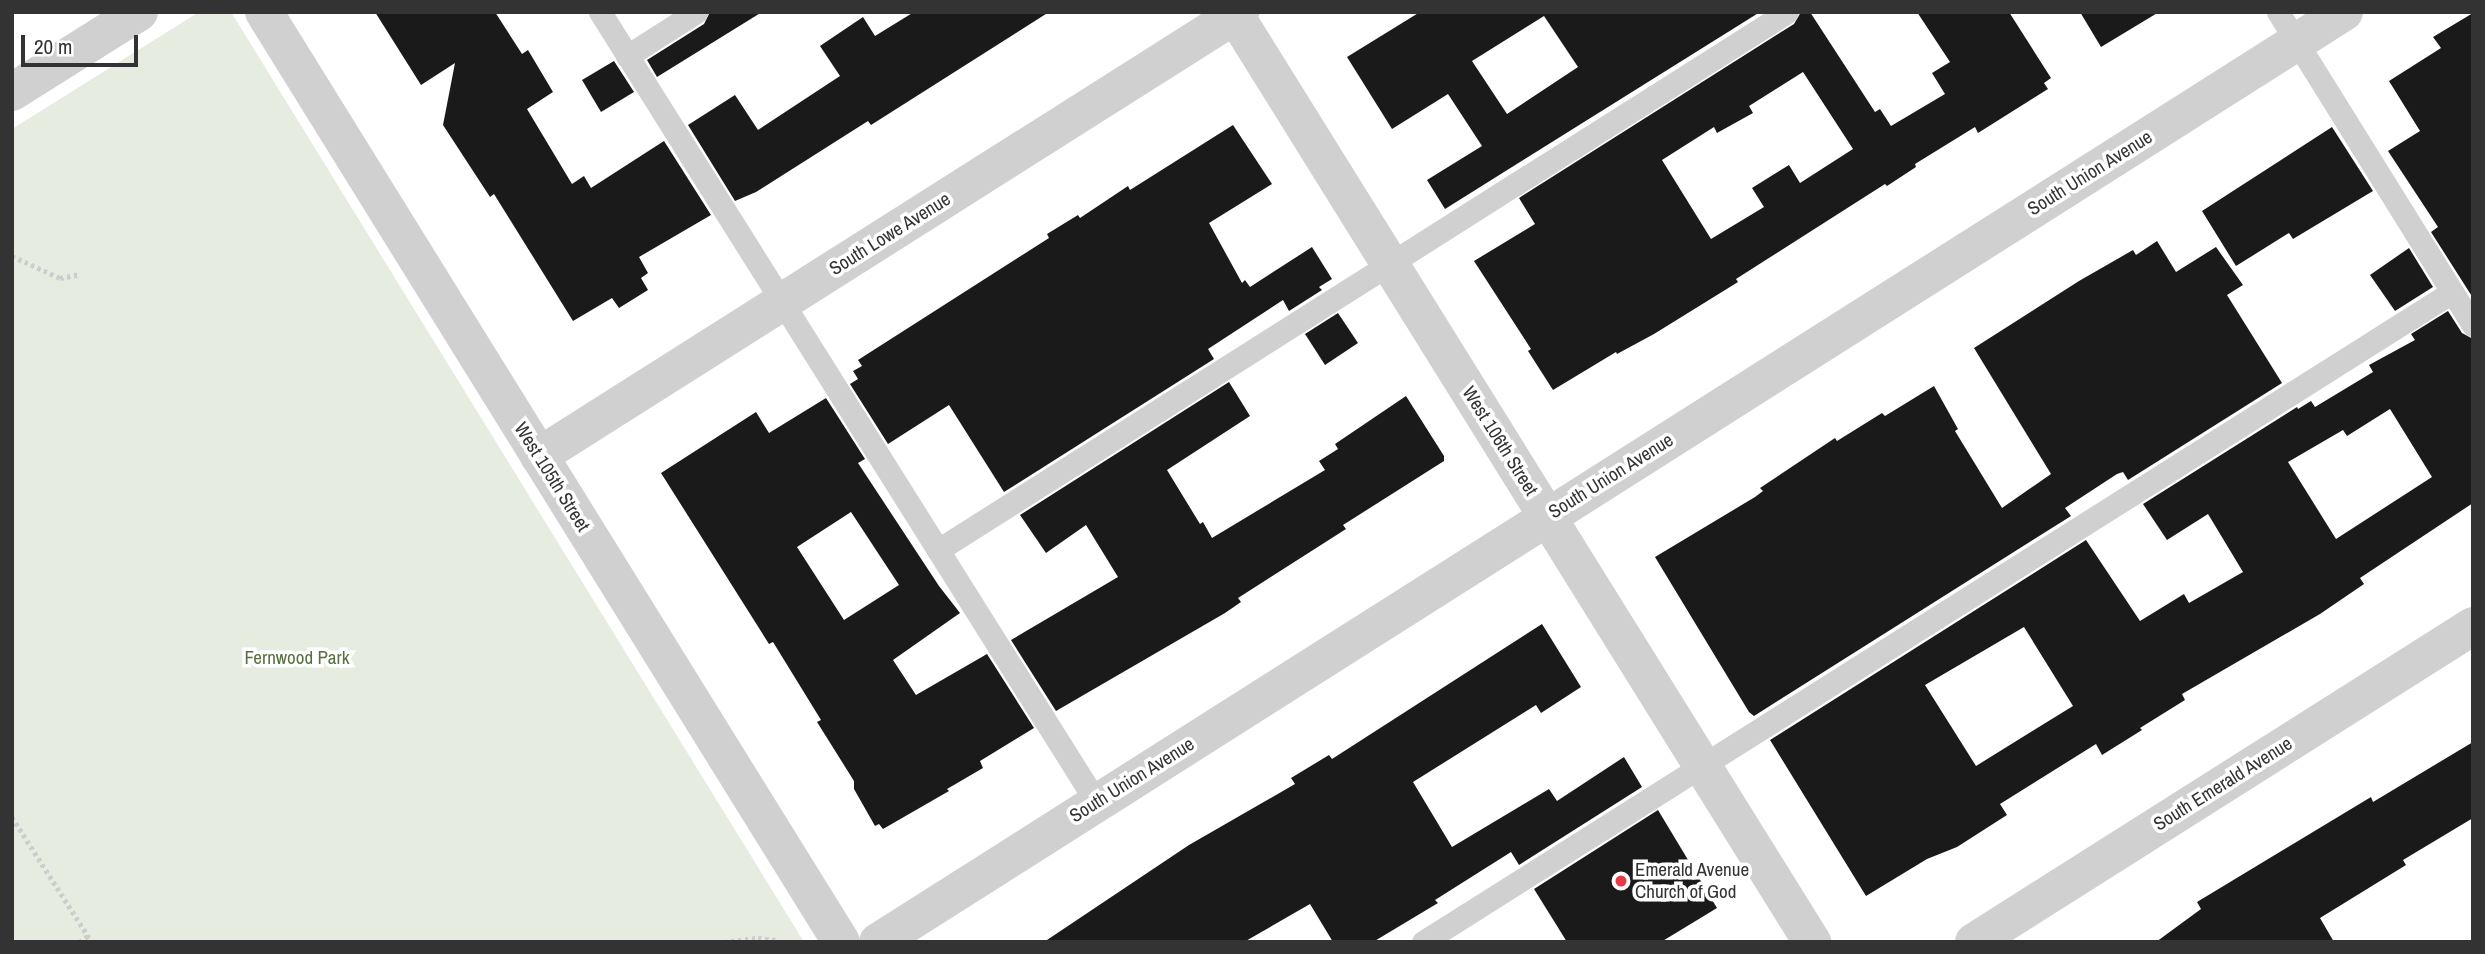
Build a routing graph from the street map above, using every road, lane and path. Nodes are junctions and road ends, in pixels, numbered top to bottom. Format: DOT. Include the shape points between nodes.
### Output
graph roads {
  1 [pos="139,12"];
  2 [pos="264,12"];
  3 [pos="600,12"];
  4 [pos="696,12"];
  5 [pos="1787,12"];
  6 [pos="2344,12"];
  7 [pos="1236,13"];
  8 [pos="2287,27"];
  9 [pos="627,56"];
  10 [pos="12,92"];
  11 [pos="12,256"];
  12 [pos="1390,264"];
  13 [pos="80,274"];
  14 [pos="2452,292"];
  15 [pos="782,302"];
  16 [pos="2473,326"];
  17 [pos="539,456"];
  18 [pos="1547,517"];
  19 [pos="938,550"];
  20 [pos="2473,626"];
  21 [pos="1702,766"];
  22 [pos="1097,803"];
  23 [pos="12,817"];
  24 [pos="88,936"];
  25 [pos="777,940"];
  26 [pos="79,942"];
  27 [pos="92,942"];
  28 [pos="724,942"];
  29 [pos="841,942"];
  30 [pos="878,942"];
  31 [pos="1423,942"];
  32 [pos="1812,942"];
  33 [pos="1974,942"];
  1 -- 10 [label="street"];
  2 -- 17 [label="street, West 105th Street"];
  3 -- 9 [label="lane"];
  4 -- 9 [label="lane"];
  5 -- 12 [label="lane"];
  6 -- 8 [label="street, South Union Avenue"];
  7 -- 12 [label="street, West 106th Street"];
  7 -- 15 [label="street, South Lowe Avenue"];
  8 -- 14 [label="lane"];
  8 -- 18 [label="street, South Union Avenue"];
  9 -- 15 [label="lane"];
  11 -- 13 [label="path" via="60,278"];
  12 -- 18 [label="street, West 106th Street"];
  12 -- 19 [label="lane"];
  14 -- 16 [label="lane"];
  14 -- 21 [label="lane"];
  15 -- 17 [label="street, South Lowe Avenue"];
  15 -- 19 [label="lane"];
  17 -- 29 [label="street, West 105th Street"];
  18 -- 21 [label="street, West 106th Street"];
  18 -- 22 [label="street, South Union Avenue"];
  19 -- 22 [label="lane"];
  20 -- 33 [label="street, South Emerald Avenue"];
  21 -- 31 [label="lane"];
  21 -- 32 [label="street, West 106th Street"];
  22 -- 30 [label="street, South Union Avenue"];
  23 -- 24 [label="path"];
  24 -- 26 [label="path"];
  24 -- 27 [label="path"];
  25 -- 28 [label="path" via="758,937"];
}
